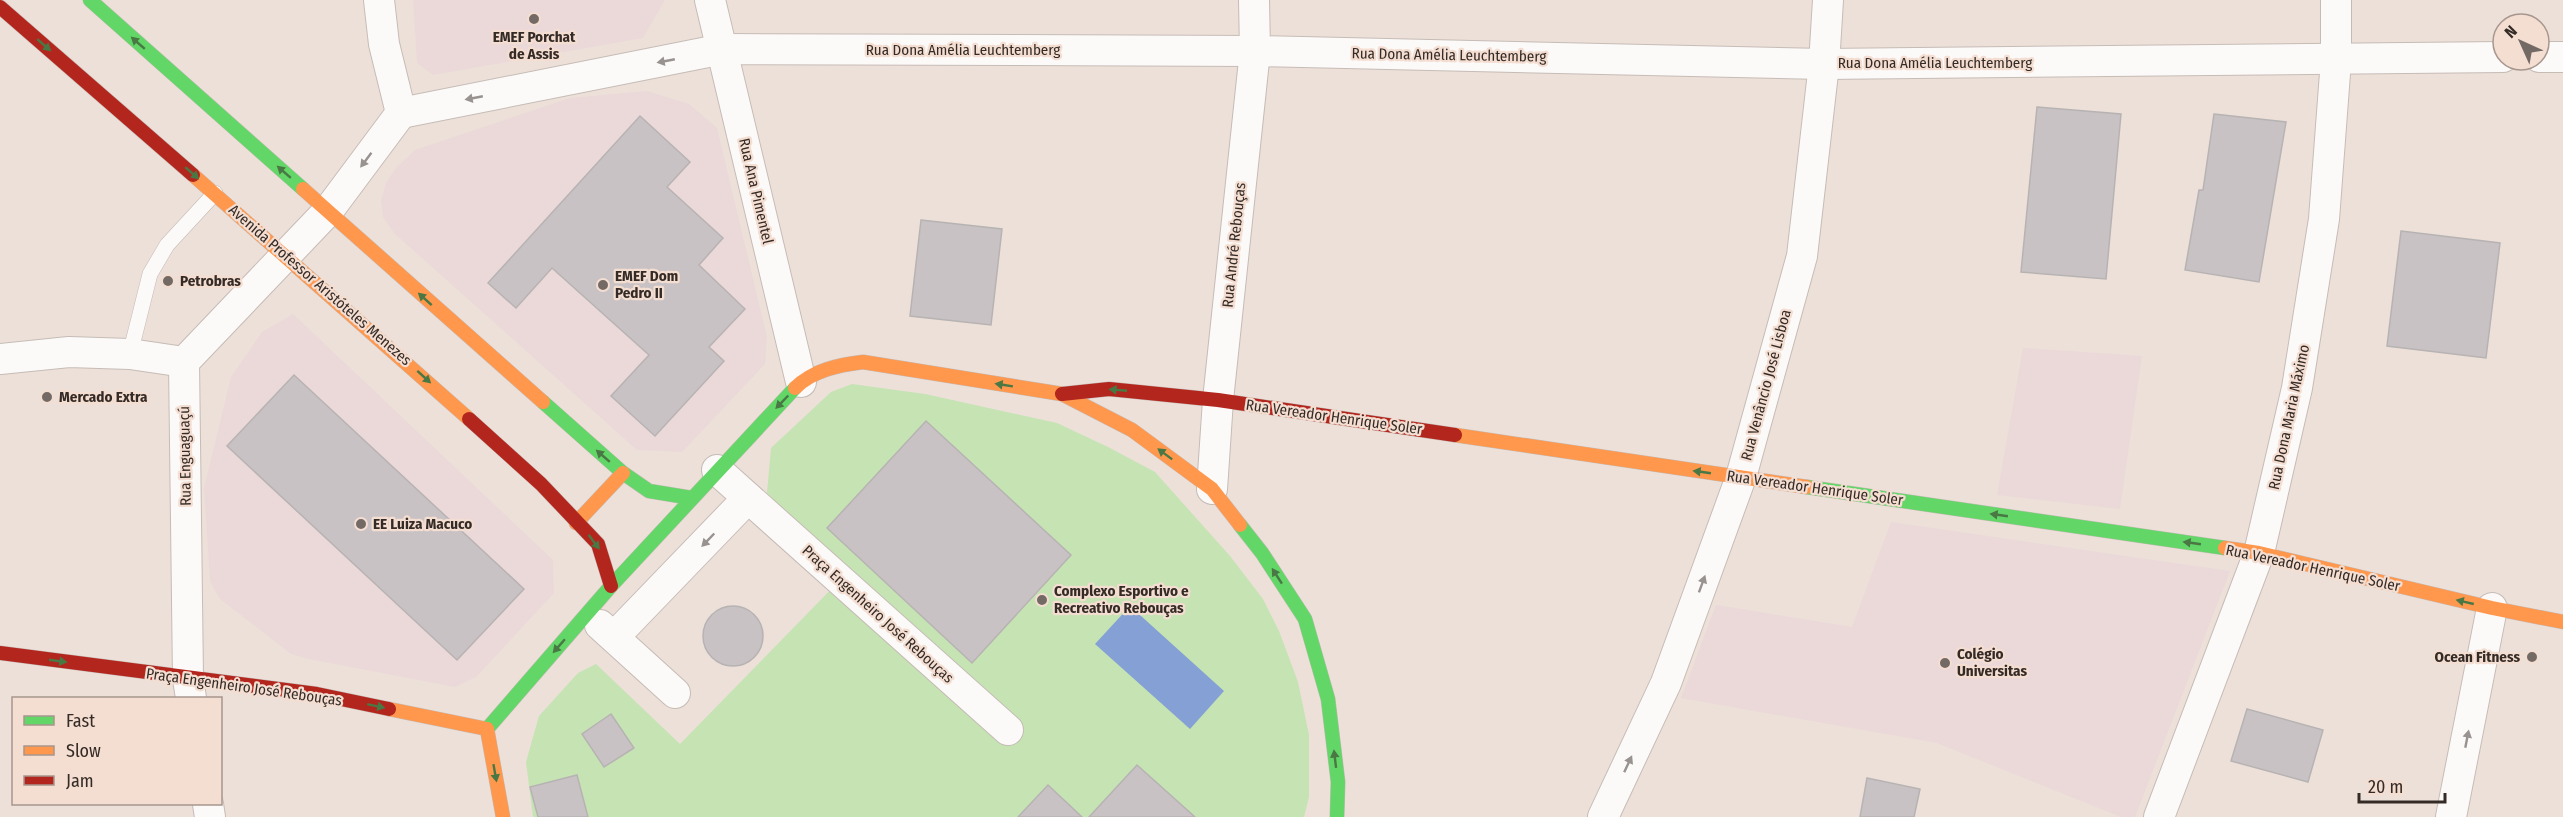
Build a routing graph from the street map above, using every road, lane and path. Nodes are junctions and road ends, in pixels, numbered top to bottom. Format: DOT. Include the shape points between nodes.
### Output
graph roads {
  1 [pos="90,0"];
  2 [pos="380,0"];
  3 [pos="710,0"];
  4 [pos="1254,0"];
  5 [pos="1828,0"];
  6 [pos="2336,0"];
  7 [pos="0,7"];
  8 [pos="723,50"];
  9 [pos="1254,51"];
  10 [pos="2491,57"];
  11 [pos="2336,60"];
  12 [pos="1824,64"];
  13 [pos="401,113"];
  14 [pos="215,193"];
  15 [pos="328,211"];
  16 [pos="286,255"];
  17 [pos="130,354"];
  18 [pos="0,359"];
  19 [pos="184,362"];
  20 [pos="801,382"];
  21 [pos="1062,394"];
  22 [pos="1218,400"];
  23 [pos="717,470"];
  24 [pos="622,473"];
  25 [pos="1741,477"];
  26 [pos="1212,489"];
  27 [pos="692,498"];
  28 [pos="748,498"];
  29 [pos="576,522"];
  30 [pos="2259,553"];
  31 [pos="611,586"];
  32 [pos="2492,608"];
  33 [pos="586,614"];
  34 [pos="2563,622"];
  35 [pos="614,637"];
  36 [pos="0,653"];
  37 [pos="190,689"];
  38 [pos="675,693"];
  39 [pos="487,729"];
  40 [pos="1008,730"];
  41 [pos="502,817"];
  42 [pos="1337,817"];
  43 [pos="1603,817"];
  44 [pos="2159,817"];
  45 [pos="2451,817"];
  15 -- 1 [label="main road, one-way"];
  2 -- 13 [label="street" via="384,44"];
  3 -- 8 [label="street, Rua Ana Pimentel"];
  4 -- 9 [label="street, Rua André Rebouças"];
  5 -- 12 [label="street, Rua Venâncio José Lisboa"];
  6 -- 11 [label="street, Rua Dona Maria Máximo"];
  7 -- 14 [label="main road, Avenida Professor Aristóteles Menezes, one-way"];
  8 -- 9 [label="street, Rua Dona Amélia Leuchtemberg"];
  8 -- 13 [label="street, Rua Dona Amélia Leuchtemberg, one-way"];
  8 -- 20 [label="street, Rua Ana Pimentel"];
  9 -- 12 [label="street, Rua Dona Amélia Leuchtemberg"];
  9 -- 22 [label="street, Rua André Rebouças"];
  10 -- 11 [label="street, Rua Dona Amélia Leuchtemberg"];
  11 -- 12 [label="street, Rua Dona Amélia Leuchtemberg"];
  11 -- 30 [label="street, Rua Dona Maria Máximo" via="2324,219 2297,388"];
  12 -- 25 [label="street, Rua Venâncio José Lisboa" via="1802,256"];
  13 -- 15 [label="street, one-way"];
  14 -- 16 [label="main road, Avenida Professor Aristóteles Menezes"];
  14 -- 17 [label="lane" via="167,245 150,274"];
  15 -- 16 [label="street"];
  24 -- 15 [label="main road, one-way"];
  16 -- 19 [label="street"];
  16 -- 29 [label="main road, Avenida Professor Aristóteles Menezes, one-way" via="483,429"];
  17 -- 18 [label="street" via="69,352"];
  17 -- 19 [label="street"];
  19 -- 37 [label="street, Rua Enguaguaçú"];
  21 -- 20 [label="main road, one-way" via="863,362 834,365"];
  20 -- 23 [label="main road, one-way"];
  22 -- 21 [label="main road, Rua Vereador Henrique Soler, one-way" via="1109,389"];
  26 -- 21 [label="main road, one-way" via="1132,430"];
  25 -- 22 [label="main road, Rua Vereador Henrique Soler, one-way"];
  22 -- 26 [label="street, Rua André Rebouças"];
  23 -- 27 [label="main road"];
  23 -- 28 [label="street, Praça Engenheiro José Rebouças"];
  24 -- 27 [label="main road" via="650,490"];
  24 -- 29 [label="main road"];
  30 -- 25 [label="main road, Rua Vereador Henrique Soler, one-way"];
  43 -- 25 [label="street, Rua Venâncio José Lisboa, one-way" via="1666,683"];
  42 -- 26 [label="main road, one-way" via="1338,782 1328,699 1305,619 1262,553"];
  27 -- 31 [label="main road"];
  28 -- 35 [label="street, one-way"];
  28 -- 40 [label="street, Praça Engenheiro José Rebouças"];
  29 -- 31 [label="main road, Avenida Professor Aristóteles Menezes, one-way" via="598,544"];
  32 -- 30 [label="main road, Rua Vereador Henrique Soler, one-way"];
  30 -- 44 [label="street, Rua Dona Maria Máximo"];
  31 -- 33 [label="main road"];
  32 -- 34 [label="main road, Rua Vereador Henrique Soler"];
  45 -- 32 [label="street, one-way"];
  33 -- 35 [label="street"];
  33 -- 39 [label="main road, one-way"];
  35 -- 38 [label="street"];
  36 -- 37 [label="main road, Praça Engenheiro José Rebouças, one-way"];
  37 -- 39 [label="main road, Praça Engenheiro José Rebouças, one-way" via="316,694"];
  39 -- 41 [label="main road, one-way"];
}
